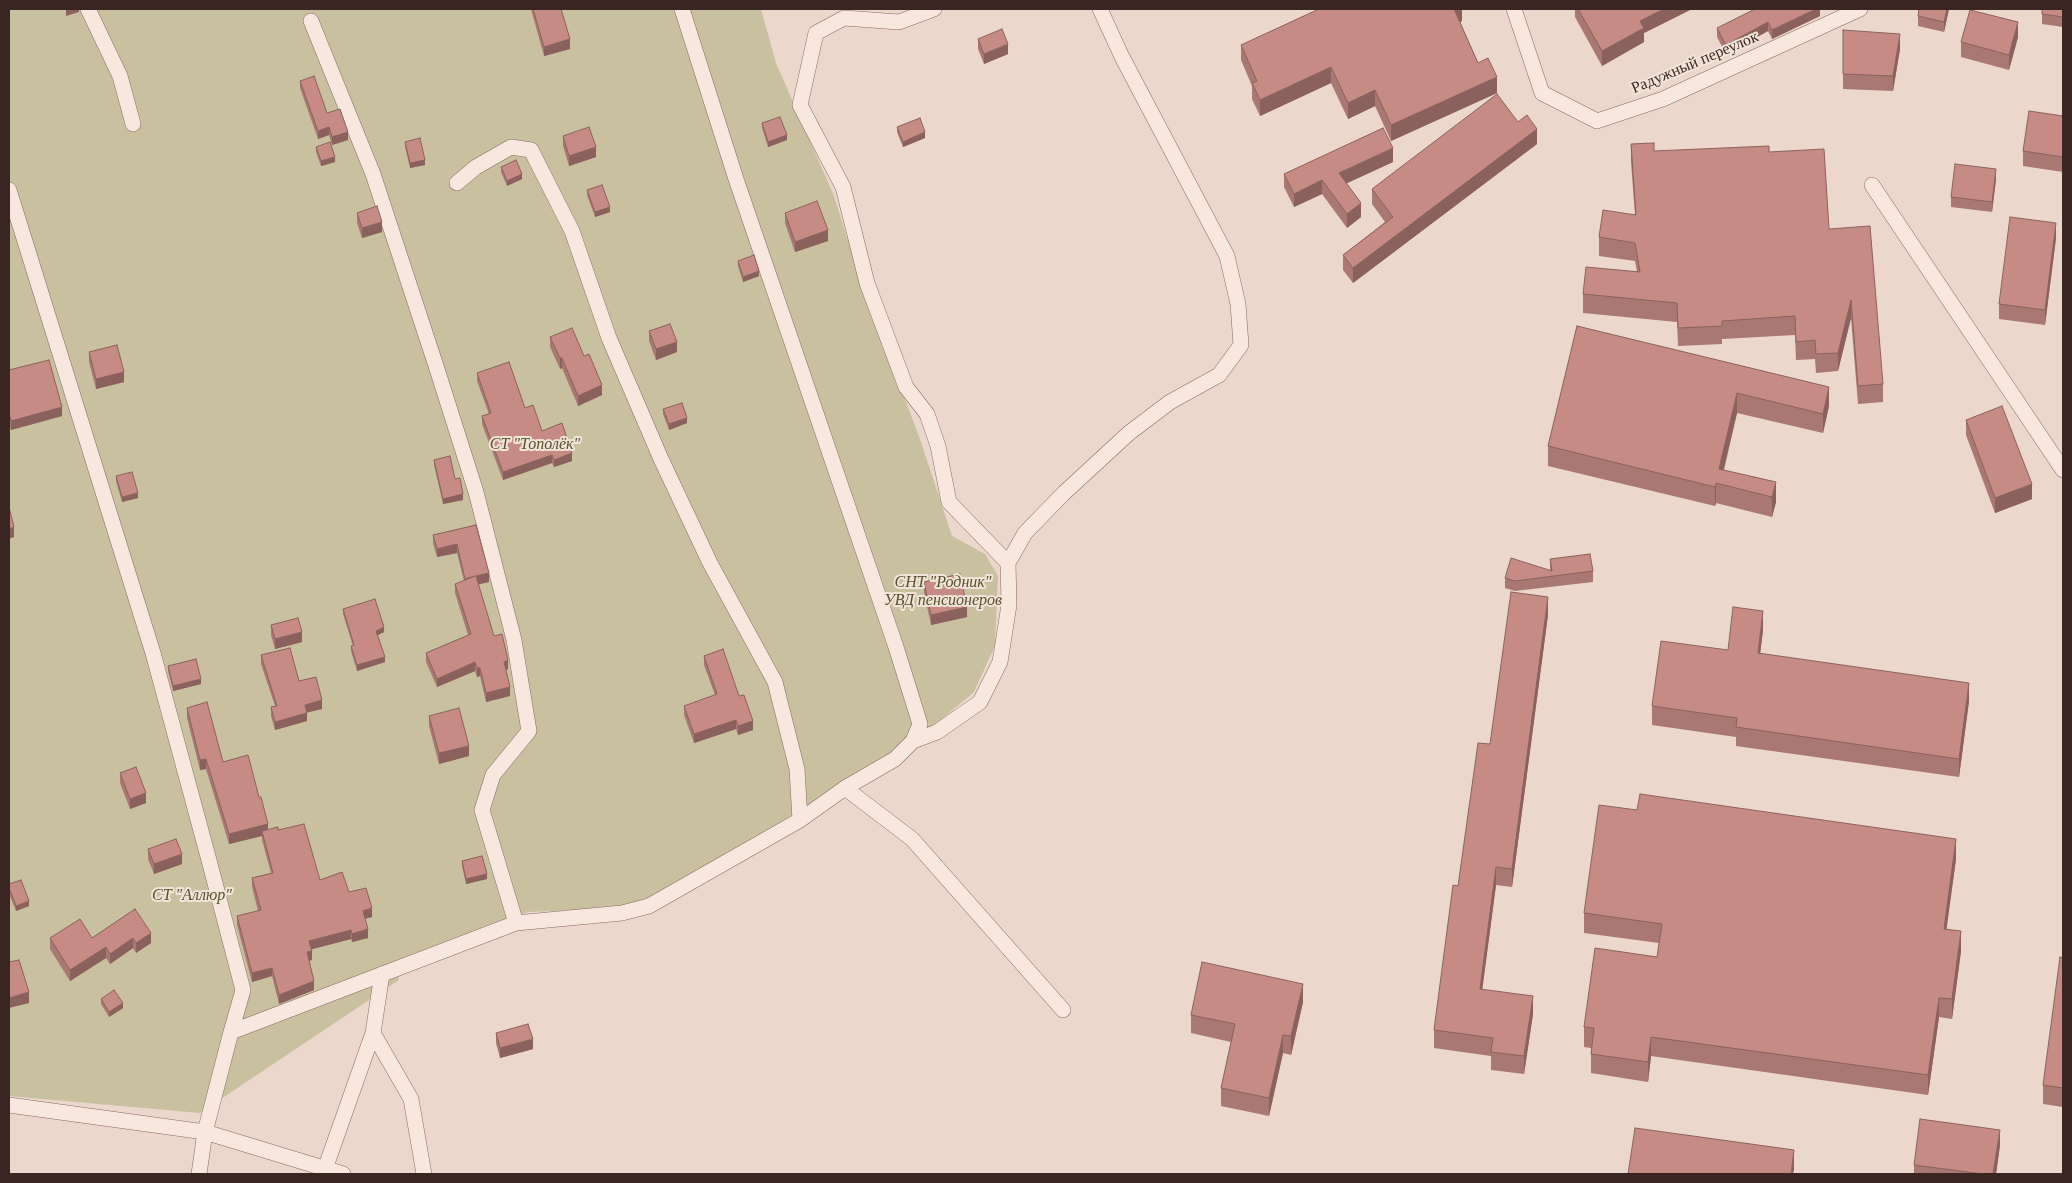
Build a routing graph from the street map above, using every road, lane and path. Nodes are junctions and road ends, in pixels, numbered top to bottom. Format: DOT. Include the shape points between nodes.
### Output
graph roads {
  1 [pos="88,9"];
  2 [pos="682,9"];
  3 [pos="934,9"];
  4 [pos="1100,9"];
  5 [pos="1514,9"];
  6 [pos="1860,9"];
  7 [pos="311,21"];
  8 [pos="133,124"];
  9 [pos="457,183"];
  10 [pos="1872,185"];
  11 [pos="9,190"];
  12 [pos="2063,470"];
  13 [pos="1008,563"];
  14 [pos="913,741"];
  15 [pos="845,788"];
  16 [pos="800,820"];
  17 [pos="516,923"];
  18 [pos="382,974"];
  19 [pos="1063,1010"];
  20 [pos="230,1032"];
  21 [pos="373,1033"];
  22 [pos="9,1105"];
  23 [pos="205,1132"];
  24 [pos="325,1169"];
  25 [pos="199,1174"];
  26 [pos="343,1174"];
  27 [pos="424,1174"];
  1 -- 8 [label="street" via="120,76"];
  2 -- 14 [label="street" via="736,179 896,647 920,724"];
  3 -- 13 [label="street" via="899,22 844,18 816,32 800,105 843,187 867,283 906,388 927,414 938,446 949,502"];
  4 -- 13 [label="street" via="1226,256 1238,304 1241,345 1219,375 1170,402 1064,493 1026,533"];
  5 -- 6 [label="street, Радужный переулок" via="1542,93 1597,121 1663,99"];
  7 -- 17 [label="street" via="373,174 434,359 476,492 514,640 530,731 493,775 482,810"];
  9 -- 16 [label="street" via="476,167 511,147 531,150 572,230 610,338 661,459 710,563 775,682 797,769"];
  10 -- 12 [label="street"];
  11 -- 20 [label="street" via="153,653 218,891 243,990"];
  13 -- 14 [label="street" via="1009,605 1000,662 980,702 937,732"];
  14 -- 15 [label="street" via="895,759"];
  15 -- 16 [label="street"];
  15 -- 19 [label="street" via="912,839"];
  16 -- 17 [label="street" via="649,906 622,913"];
  17 -- 18 [label="street"];
  18 -- 20 [label="street"];
  18 -- 21 [label="street"];
  20 -- 23 [label="street"];
  21 -- 24 [label="street"];
  21 -- 27 [label="street" via="411,1099"];
  22 -- 23 [label="street"];
  23 -- 24 [label="street"];
  23 -- 25 [label="street"];
  24 -- 26 [label="street"];
}
